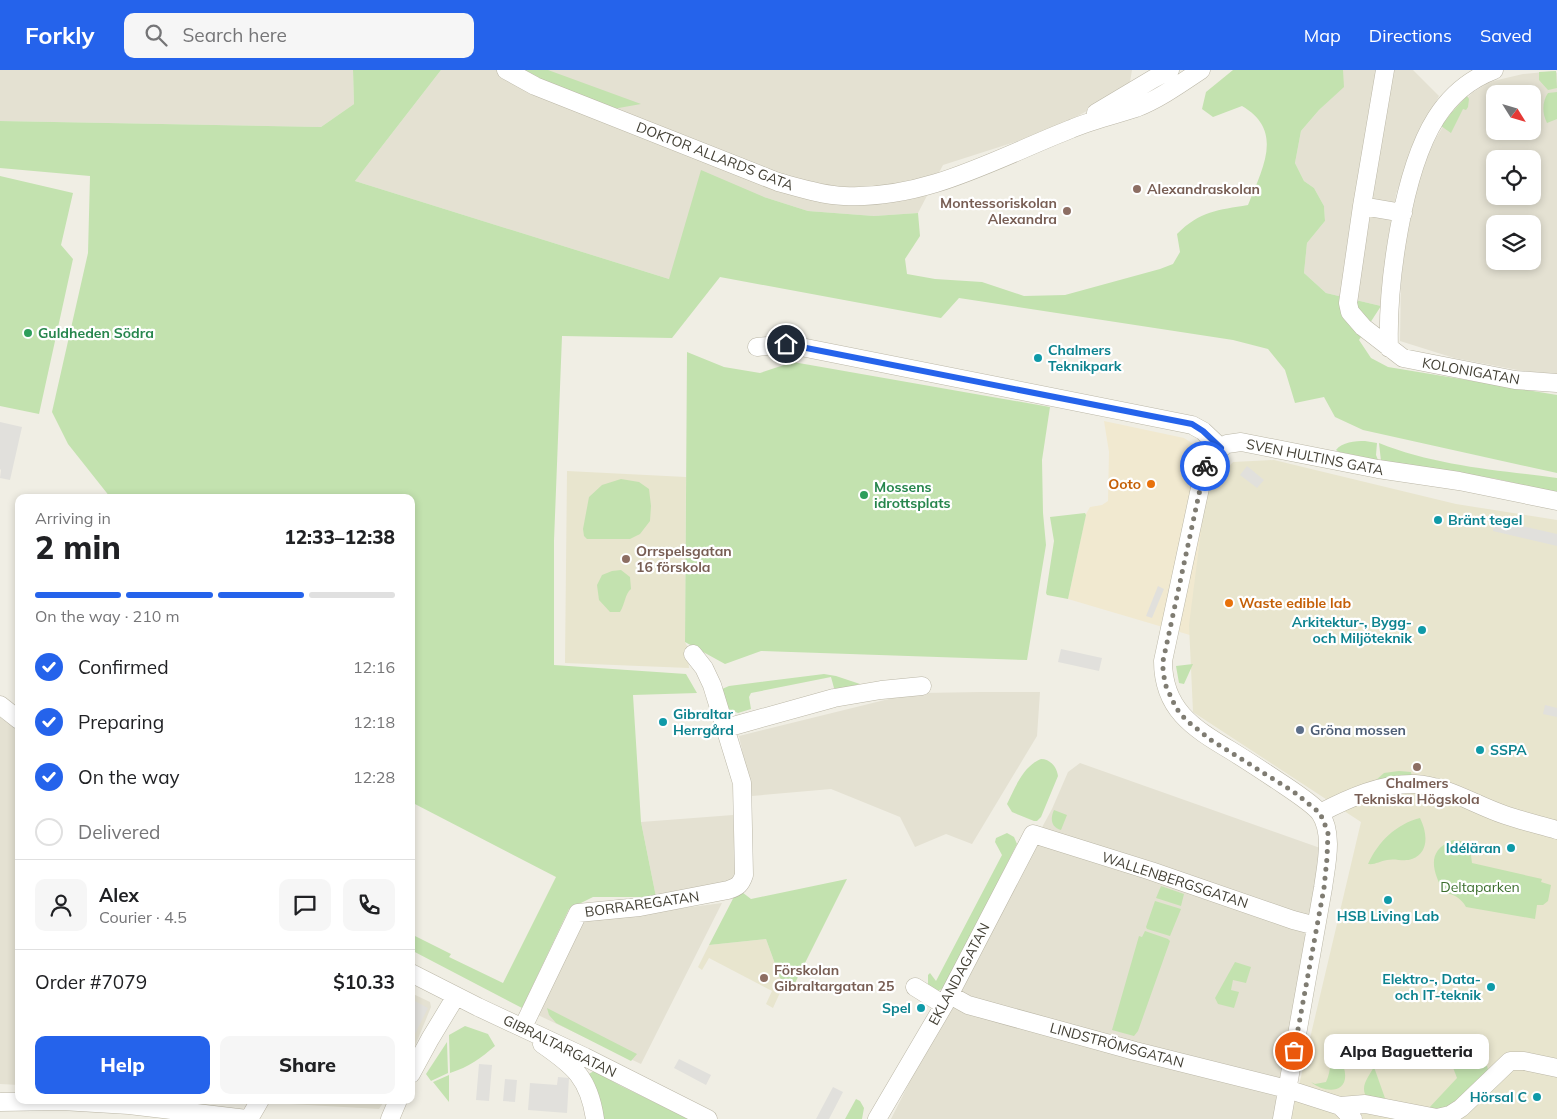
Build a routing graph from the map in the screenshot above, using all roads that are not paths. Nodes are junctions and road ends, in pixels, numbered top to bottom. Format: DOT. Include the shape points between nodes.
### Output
graph roads {
  1 [pos="506,70"];
  2 [pos="1201,70"];
  3 [pos="1385,70"];
  4 [pos="1494,70"];
  5 [pos="1160,72"];
  6 [pos="1168,92"];
  7 [pos="1072,128"];
  8 [pos="1362,206"];
  9 [pos="1403,213"];
  10 [pos="757,346"];
  11 [pos="1389,348"];
  12 [pos="1557,383"];
  13 [pos="1221,448"];
  14 [pos="1557,502"];
  15 [pos="693,654"];
  16 [pos="922,686"];
  17 [pos="0,705"];
  18 [pos="15,717"];
  19 [pos="726,728"];
  20 [pos="1320,813"];
  21 [pos="1557,830"];
  22 [pos="1033,834"];
  23 [pos="1316,926"];
  24 [pos="415,975"];
  25 [pos="915,988"];
  26 [pos="456,996"];
  27 [pos="947,1000"];
  28 [pos="519,1025"];
  29 [pos="415,1067"];
  30 [pos="1557,1068"];
  31 [pos="1287,1089"];
  32 [pos="0,1102"];
  33 [pos="15,1102"];
  34 [pos="143,1104"];
  35 [pos="257,1104"];
  36 [pos="396,1104"];
  37 [pos="1340,1106"];
  38 [pos="879,1117"];
  39 [pos="248,1119"];
  40 [pos="390,1119"];
  41 [pos="595,1119"];
  42 [pos="708,1119"];
  43 [pos="1282,1119"];
  44 [pos="1353,1119"];
  1 -- 7 [label="street, DOKTOR ALLARDS GATA" via="535,86 778,182 844,196 888,194 943,182"];
  2 -- 6 [label="street, DOKTOR ALLARDS GATA"];
  3 -- 8 [label="street, KOLONIGATAN"];
  4 -- 9 [label="street" via="1464,87 1435,119 1416,163"];
  5 -- 6 [label="street"];
  5 -- 7 [label="street, DOKTOR ALLARDS GATA"];
  6 -- 7 [label="street, DOKTOR ALLARDS GATA" via="1137,107"];
  8 -- 9 [label="street"];
  8 -- 11 [label="street, KOLONIGATAN" via="1348,308 1363,328"];
  9 -- 11 [label="street" via="1392,277"];
  10 -- 13 [label="street" via="786,344 1192,424"];
  11 -- 12 [label="street, KOLONIGATAN" via="1403,358 1515,380"];
  13 -- 14 [label="street, SVEN HULTINS GATA" via="1241,442"];
  13 -- 20 [label="street" via="1209,456 1203,474 1163,661 1166,686 1176,708 1186,720"];
  15 -- 19 [label="street" via="712,685"];
  16 -- 19 [label="street" via="834,698"];
  17 -- 18 [label="street"];
  19 -- 28 [label="street, BORRAREGATAN" via="742,783 742,883 728,890 640,907 578,913"];
  20 -- 21 [label="street" via="1387,786 1415,784 1446,790 1505,815"];
  20 -- 23 [label="street" via="1328,832"];
  22 -- 23 [label="street, WALLENBERGSGATAN"];
  22 -- 27 [label="street, EKLANDAGATAN"];
  23 -- 31 [label="street"];
  24 -- 26 [label="street, GIBRALTARGATAN"];
  25 -- 27 [label="street, LINDSTRÖMSGATAN"];
  26 -- 28 [label="street, GIBRALTARGATAN"];
  26 -- 29 [label="street"];
  27 -- 31 [label="street, LINDSTRÖMSGATAN"];
  27 -- 38 [label="street, EKLANDAGATAN"];
  28 -- 41 [label="street" via="524,1034 579,1074 587,1086"];
  28 -- 42 [label="street, GIBRALTARGATAN"];
  30 -- 37 [label="street" via="1510,1061 1461,1108 1437,1118 1365,1104"];
  31 -- 37 [label="street, LINDSTRÖMSGATAN"];
  31 -- 43 [label="street"];
  32 -- 33 [label="street"];
  34 -- 39 [label="street"];
  35 -- 39 [label="street"];
  36 -- 40 [label="street"];
  37 -- 44 [label="street"];
}
